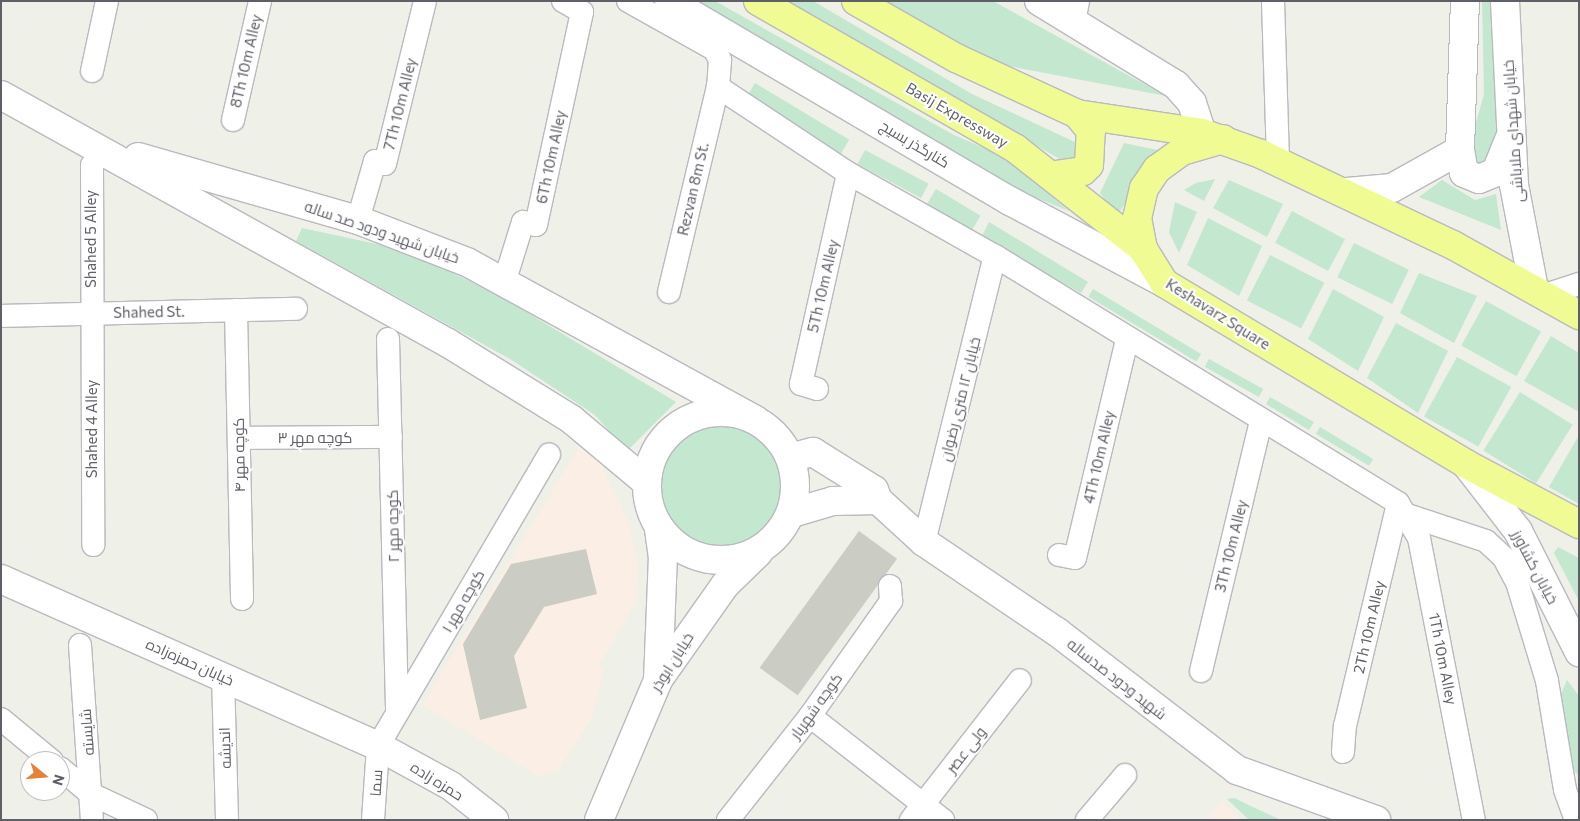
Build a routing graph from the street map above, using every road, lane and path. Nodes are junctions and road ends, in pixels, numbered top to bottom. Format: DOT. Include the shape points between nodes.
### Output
graph roads {
  1 [pos="107,1"];
  2 [pos="260,1"];
  3 [pos="425,1"];
  4 [pos="628,1"];
  5 [pos="668,1"];
  6 [pos="758,1"];
  7 [pos="856,1"];
  8 [pos="1038,1"];
  9 [pos="1274,1"];
  10 [pos="1465,1"];
  11 [pos="1505,1"];
  12 [pos="580,5"];
  13 [pos="1076,12"];
  14 [pos="92,71"];
  15 [pos="718,87"];
  16 [pos="1,95"];
  17 [pos="1077,114"];
  18 [pos="233,120"];
  19 [pos="1511,132"];
  20 [pos="1212,136"];
  21 [pos="1460,150"];
  22 [pos="94,155"];
  23 [pos="1278,162"];
  24 [pos="848,172"];
  25 [pos="1055,175"];
  26 [pos="1347,192"];
  27 [pos="358,220"];
  28 [pos="1143,249"];
  29 [pos="995,256"];
  30 [pos="504,283"];
  31 [pos="1164,283"];
  32 [pos="1578,283"];
  33 [pos="669,292"];
  34 [pos="1540,292"];
  35 [pos="296,309"];
  36 [pos="236,310"];
  37 [pos="91,314"];
  38 [pos="1579,315"];
  39 [pos="1,316"];
  40 [pos="388,339"];
  41 [pos="1126,339"];
  42 [pos="817,389"];
  43 [pos="756,420"];
  44 [pos="1261,422"];
  45 [pos="391,437"];
  46 [pos="239,438"];
  47 [pos="549,456"];
  48 [pos="790,458"];
  49 [pos="1466,464"];
  50 [pos="644,480"];
  51 [pos="878,500"];
  52 [pos="1403,509"];
  53 [pos="792,512"];
  54 [pos="1579,524"];
  55 [pos="659,528"];
  56 [pos="924,542"];
  57 [pos="93,545"];
  58 [pos="762,549"];
  59 [pos="1059,555"];
  60 [pos="1,579"];
  61 [pos="890,586"];
  62 [pos="242,600"];
  63 [pos="80,645"];
  64 [pos="1579,652"];
  65 [pos="1201,670"];
  66 [pos="223,676"];
  67 [pos="658,680"];
  68 [pos="1020,680"];
  69 [pos="397,713"];
  70 [pos="810,716"];
  71 [pos="1,718"];
  72 [pos="378,746"];
  73 [pos="40,751"];
  74 [pos="1343,752"];
  75 [pos="1125,775"];
  76 [pos="70,776"];
  77 [pos="91,794"];
  78 [pos="917,812"];
  79 [pos="92,820"];
  80 [pos="146,820"];
  81 [pos="227,820"];
  82 [pos="373,820"];
  83 [pos="494,820"];
  84 [pos="599,820"];
  85 [pos="728,820"];
  86 [pos="943,820"];
  87 [pos="1087,820"];
  88 [pos="1376,820"];
  89 [pos="1474,820"];
  90 [pos="1576,820"];
  1 -- 14 [label="street"];
  2 -- 18 [label="street, 8Th 10m Alley"];
  3 -- 27 [label="street, 7Th 10m Alley" via="386,164 375,161"];
  4 -- 15 [label="street, Rezvan 8m St." via="714,49 720,60"];
  5 -- 31 [label="street, کنارگذر بسیج" via="1010,201"];
  6 -- 25 [label="highway, Basij Expressway"];
  7 -- 17 [label="highway" via="956,58"];
  8 -- 13 [label="street"];
  9 -- 23 [label="street"];
  10 -- 21 [label="street"];
  11 -- 19 [label="street, خیابان شهدای ملاباشی"];
  12 -- 30 [label="street, 6Th 10m Alley" via="536,225 523,222"];
  13 -- 20 [label="street" via="1176,85 1192,103"];
  15 -- 24 [label="street"];
  15 -- 33 [label="street, Rezvan 8m St."];
  16 -- 22 [label="street, خیابان شهید ودود صد ساله"];
  17 -- 20 [label="highway"];
  17 -- 25 [label="highway" via="1092,137 1089,164 1083,171"];
  19 -- 21 [label="street" via="1501,163 1487,177 1470,178 1464,173"];
  19 -- 34 [label="street, خیابان شهدای ملاباشی" via="1514,186"];
  20 -- 23 [label="highway"];
  20 -- 28 [label="highway, Keshavarz Square" via="1182,151 1157,169 1144,188 1138,218"];
  21 -- 26 [label="street" via="1392,188"];
  22 -- 27 [label="street, خیابان شهید ودود صد ساله"];
  22 -- 37 [label="street, Shahed 5 Alley"];
  22 -- 50 [label="street, خیابان شهید ودود صد ساله" via="448,343 571,419"];
  23 -- 26 [label="highway"];
  24 -- 29 [label="street"];
  24 -- 42 [label="street, 5Th 10m Alley" via="801,384"];
  25 -- 28 [label="highway, Basij Expressway"];
  26 -- 34 [label="highway"];
  27 -- 30 [label="street, خیابان شهید ودود صد ساله" via="467,262"];
  28 -- 31 [label="highway, Keshavarz Square"];
  29 -- 41 [label="street"];
  29 -- 56 [label="street, خیابان ۱۲ متری رضوان"];
  30 -- 43 [label="street, خیابان شهید ودود صد ساله"];
  31 -- 49 [label="highway, Keshavarz Square"];
  32 -- 34 [label="street"];
  34 -- 38 [label="highway"];
  35 -- 36 [label="street, Shahed St."];
  36 -- 37 [label="street, Shahed St."];
  36 -- 46 [label="street, کوچه مهر ۴"];
  37 -- 39 [label="street, Shahed St."];
  37 -- 57 [label="street, Shahed 4 Alley"];
  40 -- 45 [label="street, کوچه مهر ۲"];
  41 -- 44 [label="street"];
  41 -- 59 [label="street, 4Th 10m Alley" via="1075,558"];
  43 -- 48 [label="street" via="780,440"];
  43 -- 50 [label="street" via="732,412 706,413 682,422 663,439"];
  44 -- 52 [label="street"];
  44 -- 65 [label="street, 3Th 10m Alley"];
  45 -- 46 [label="street, کوچه مهر ۳"];
  45 -- 69 [label="street, کوچه مهر ۲"];
  46 -- 62 [label="street, کوچه مهر ۴"];
  47 -- 69 [label="street, کوچه مهر ۱"];
  48 -- 51 [label="street, شهید ودود صدساله" via="812,452 874,490"];
  48 -- 53 [label="street" via="796,489"];
  49 -- 54 [label="highway, Keshavarz Square"];
  49 -- 64 [label="street, خیابان کشاورز" via="1518,531"];
  50 -- 55 [label="street"];
  51 -- 53 [label="street" via="833,501"];
  51 -- 56 [label="street, شهید ودود صدساله"];
  52 -- 74 [label="street, 2Th 10m Alley" via="1345,726"];
  52 -- 89 [label="street, 1Th 10m Alley" via="1419,538"];
  52 -- 90 [label="street" via="1486,541 1504,558 1517,582 1547,681 1565,790"];
  53 -- 58 [label="street" via="780,533"];
  55 -- 58 [label="street" via="688,553 717,562 740,559"];
  55 -- 67 [label="street" via="662,558"];
  56 -- 88 [label="street, شهید ودود صدساله" via="1057,632 1237,770"];
  58 -- 67 [label="street, خیابان ابوذر" via="725,585"];
  60 -- 66 [label="street, خیابان حمزه‌زاده"];
  61 -- 70 [label="street, کوچه شهریار" via="891,601"];
  63 -- 77 [label="street, شایسته"];
  66 -- 72 [label="street, خیابان حمزه‌زاده"];
  66 -- 81 [label="street, اندیشه"];
  67 -- 84 [label="street, خیابان ابوذر"];
  68 -- 78 [label="street, ولی عصر"];
  69 -- 72 [label="street, کوچه مهر ۱"];
  70 -- 78 [label="street"];
  70 -- 85 [label="street, کوچه شهریار"];
  71 -- 73 [label="street"];
  72 -- 82 [label="street, سما"];
  72 -- 83 [label="street, حمزه زاده" via="451,786"];
  75 -- 87 [label="street"];
  76 -- 77 [label="street"];
  77 -- 79 [label="street, شایسته"];
  77 -- 80 [label="street"];
  78 -- 86 [label="street"];
}
